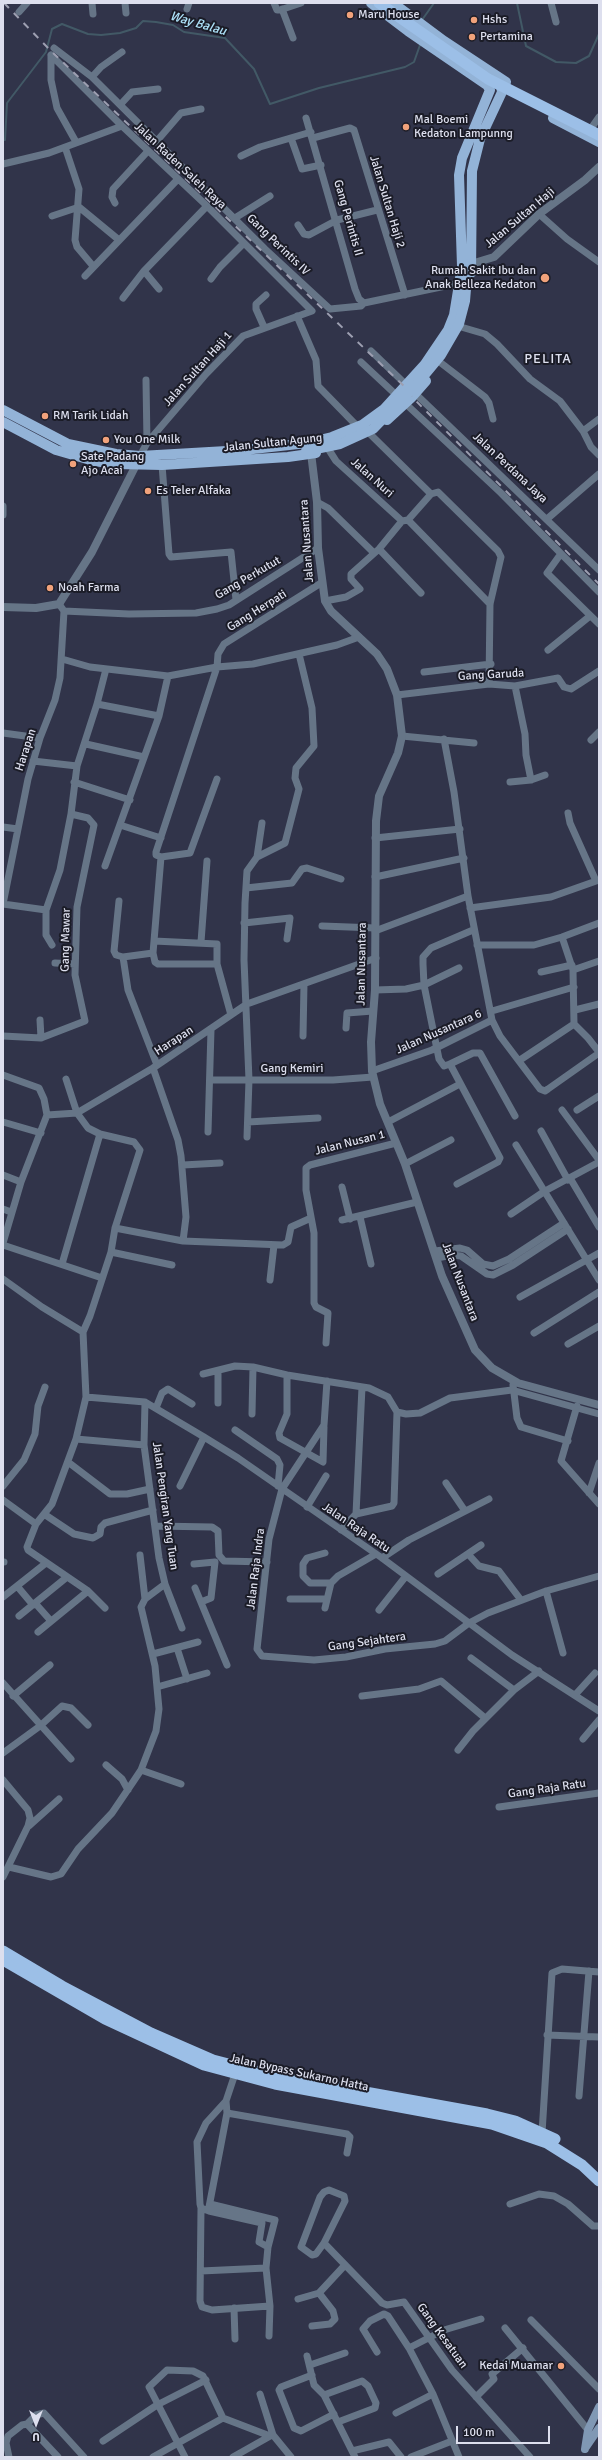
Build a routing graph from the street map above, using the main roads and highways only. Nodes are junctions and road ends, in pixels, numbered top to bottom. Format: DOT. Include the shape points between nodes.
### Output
graph roads {
  1 [pos="372,3"];
  2 [pos="379,3"];
  3 [pos="393,3"];
  4 [pos="415,21"];
  5 [pos="408,31"];
  6 [pos="461,53"];
  7 [pos="453,62"];
  8 [pos="500,79"];
  9 [pos="497,102"];
  10 [pos="540,105"];
  11 [pos="597,131"];
  12 [pos="599,142"];
  13 [pos="467,261"];
  14 [pos="424,364"];
  15 [pos="433,372"];
  16 [pos="3,410"];
  17 [pos="3,422"];
  18 [pos="288,446"];
  19 [pos="307,450"];
  20 [pos="138,460"];
  21 [pos="3,1951"];
  22 [pos="3,1960"];
  23 [pos="236,2071"];
  24 [pos="432,2108"];
  25 [pos="599,2170"];
  26 [pos="599,2181"];
  27 [pos="599,2407"];
  28 [pos="599,2418"];
  29 [pos="595,2431"];
  30 [pos="581,2457"];
  1 -- 5 [label="main road"];
  2 -- 11 [label="highway, bridge" via="488,79"];
  3 -- 4 [label="main road"];
  4 -- 5 [label="main road" via="417,28"];
  4 -- 6 [label="main road"];
  5 -- 7 [label="main road"];
  6 -- 7 [label="main road" via="451,52"];
  6 -- 8 [label="main road"];
  7 -- 13 [label="main road, Jalan Sultan Agung" via="490,89 489,97 462,158 459,176"];
  8 -- 9 [label="main road, Jalan Sultan Agung" via="502,90"];
  8 -- 10 [label="main road"];
  9 -- 10 [label="main road" via="503,97 510,96"];
  9 -- 13 [label="main road, Jalan Sultan Agung" via="480,139 472,171"];
  10 -- 11 [label="main road"];
  10 -- 12 [label="main road"];
  13 -- 14 [label="main road, Jalan Sultan Agung" via="448,330"];
  13 -- 15 [label="main road, Jalan Sultan Agung" via="470,293 461,327 441,363"];
  13 -- 19 [label="main road" via="454,324 437,352 413,382 370,426 339,440"];
  14 -- 15 [label="main road"];
  14 -- 18 [label="main road, Jalan Sultan Agung" via="384,409 358,427 332,437"];
  15 -- 19 [label="main road, Jalan Sultan Agung" via="405,404 371,435 347,446 329,450"];
  16 -- 20 [label="main road, Jalan Sultan Agung" via="68,444"];
  17 -- 20 [label="main road, Jalan Sultan Agung" via="56,450 74,456 116,464"];
  18 -- 19 [label="main road"];
  18 -- 20 [label="main road, Jalan Sultan Agung"];
  19 -- 20 [label="main road, Jalan Sultan Agung" via="288,457 162,465"];
  21 -- 23 [label="highway, Jalan Bypass Sukarno Hatta" via="62,1986 151,2033"];
  22 -- 23 [label="highway, Jalan Bypass Sukarno Hatta" via="135,2034 192,2060"];
  23 -- 24 [label="highway, Jalan Bypass Sukarno Hatta" via="275,2084"];
  24 -- 25 [label="highway, Jalan Bypass Sukarno Hatta" via="515,2121 562,2144"];
  24 -- 26 [label="highway, Jalan Bypass Sukarno Hatta" via="530,2136 566,2154"];
  27 -- 29 [label="main road"];
  28 -- 29 [label="main road"];
  29 -- 30 [label="main road"];
}
